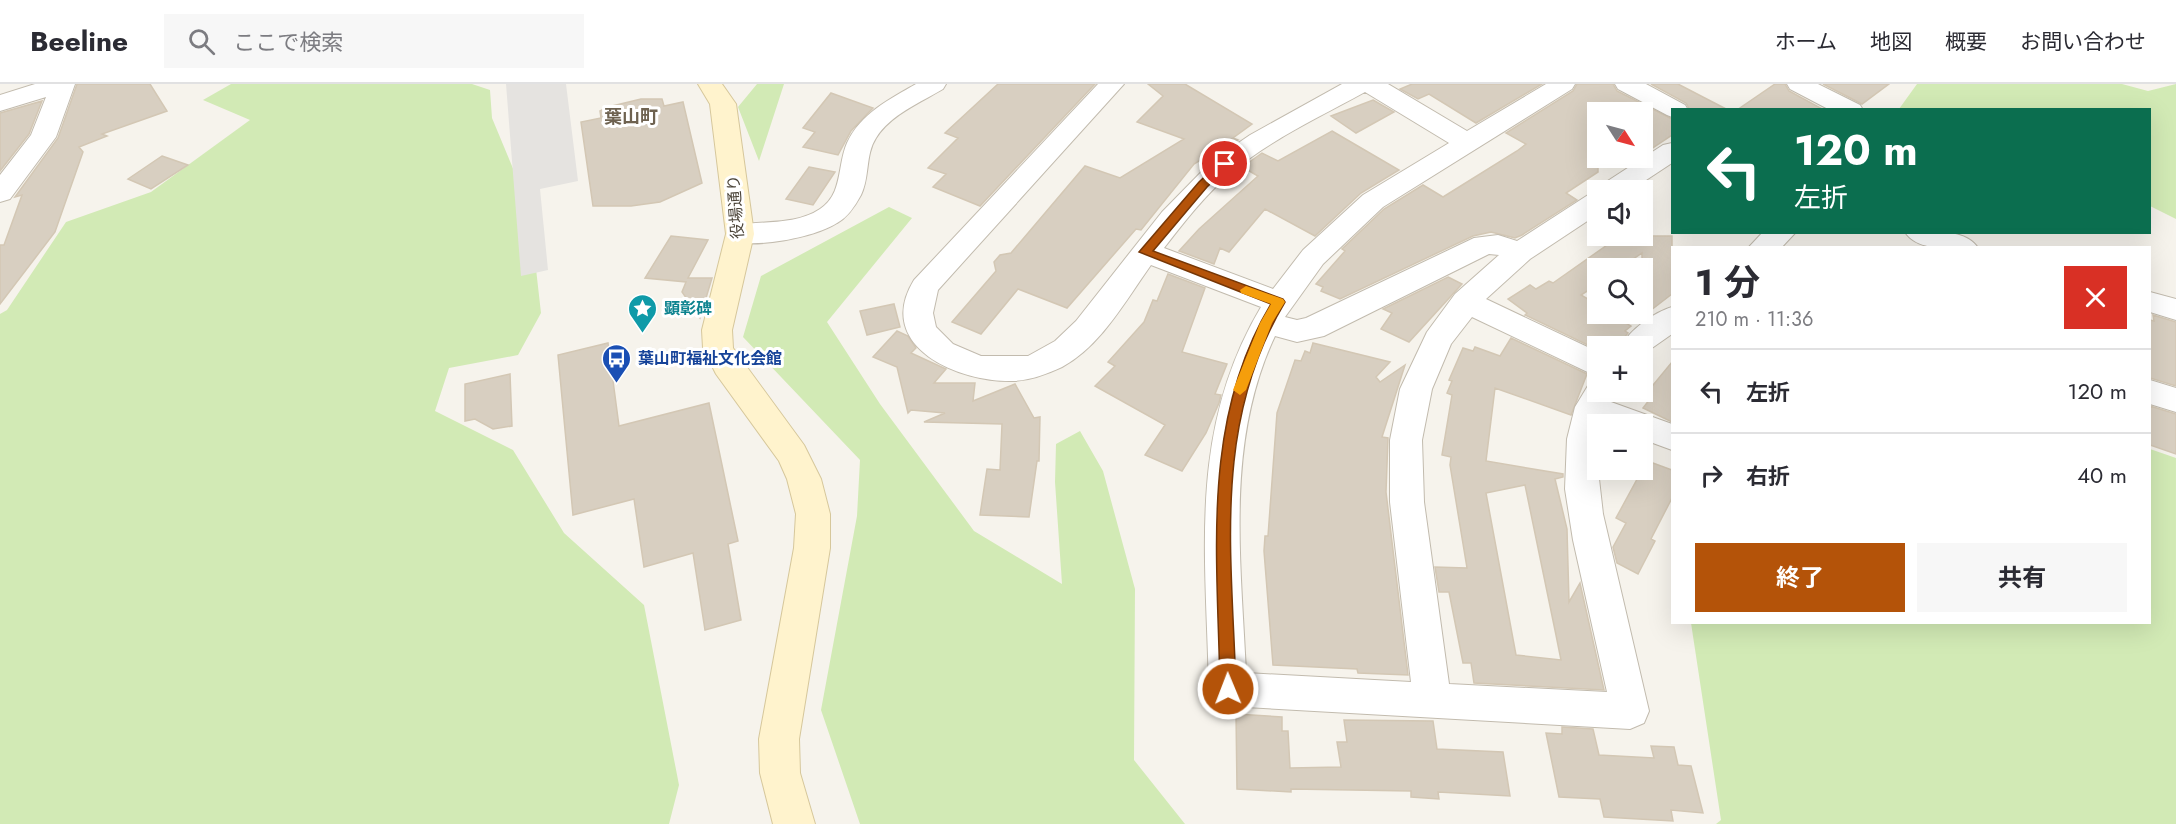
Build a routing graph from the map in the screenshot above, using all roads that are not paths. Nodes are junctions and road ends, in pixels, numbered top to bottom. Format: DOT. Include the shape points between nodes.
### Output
graph roads {
  1 [pos="62,84"];
  2 [pos="934,84"];
  3 [pos="1112,84"];
  4 [pos="1361,84"];
  5 [pos="1370,84"];
  6 [pos="1563,84"];
  7 [pos="1627,84"];
  8 [pos="1799,84"];
  9 [pos="717,86"];
  10 [pos="0,103"];
  11 [pos="1672,108"];
  12 [pos="1847,108"];
  13 [pos="1468,143"];
  14 [pos="1671,152"];
  15 [pos="1628,180"];
  16 [pos="0,192"];
  17 [pos="1587,208"];
  18 [pos="740,234"];
  19 [pos="1925,234"];
  20 [pos="1958,246"];
  21 [pos="1145,252"];
  22 [pos="1521,252"];
  23 [pos="1466,301"];
  24 [pos="2151,302"];
  25 [pos="2176,310"];
  26 [pos="1272,312"];
  27 [pos="1671,319"];
  28 [pos="1650,336"];
  29 [pos="1587,361"];
  30 [pos="2151,392"];
  31 [pos="2176,400"];
  32 [pos="1594,402"];
  33 [pos="1600,402"];
  34 [pos="1622,414"];
  35 [pos="1653,430"];
  36 [pos="1671,437"];
  37 [pos="1432,701"];
  38 [pos="794,824"];
  1 -- 10 [label="street"];
  1 -- 16 [label="street" via="44,137"];
  2 -- 18 [label="street" via="896,106 864,137 855,157 848,195 834,211 812,223"];
  3 -- 21 [label="street" via="924,287 917,313 924,336 943,354 975,366 1008,370 1039,365 1067,349 1086,330"];
  4 -- 21 [label="street" via="1252,144 1225,164"];
  5 -- 13 [label="street"];
  6 -- 13 [label="street"];
  7 -- 11 [label="street"];
  8 -- 12 [label="street"];
  9 -- 18 [label="street, 役場通り" via="723,104"];
  13 -- 26 [label="street" via="1373,201 1340,229 1312,257"];
  14 -- 15 [label="street"];
  17 -- 22 [label="street"];
  18 -- 38 [label="street, 役場通り" via="717,330 718,348 792,454 804,479 813,514 812,548 779,739 780,773"];
  19 -- 20 [label="street"];
  21 -- 26 [label="street"];
  22 -- 23 [label="street"];
  22 -- 26 [label="street" via="1498,244 1484,245 1313,328 1298,331"];
  23 -- 29 [label="street"];
  23 -- 37 [label="street" via="1438,340 1416,389 1406,440 1407,502"];
  24 -- 25 [label="street"];
  26 -- 37 [label="street" via="1246,368 1232,420 1223,493 1228,689"];
  27 -- 28 [label="street"];
  30 -- 31 [label="street"];
  32 -- 37 [label="street" via="1581,461 1582,501 1630,711"];
  33 -- 34 [label="street"];
  35 -- 36 [label="street"];
}
